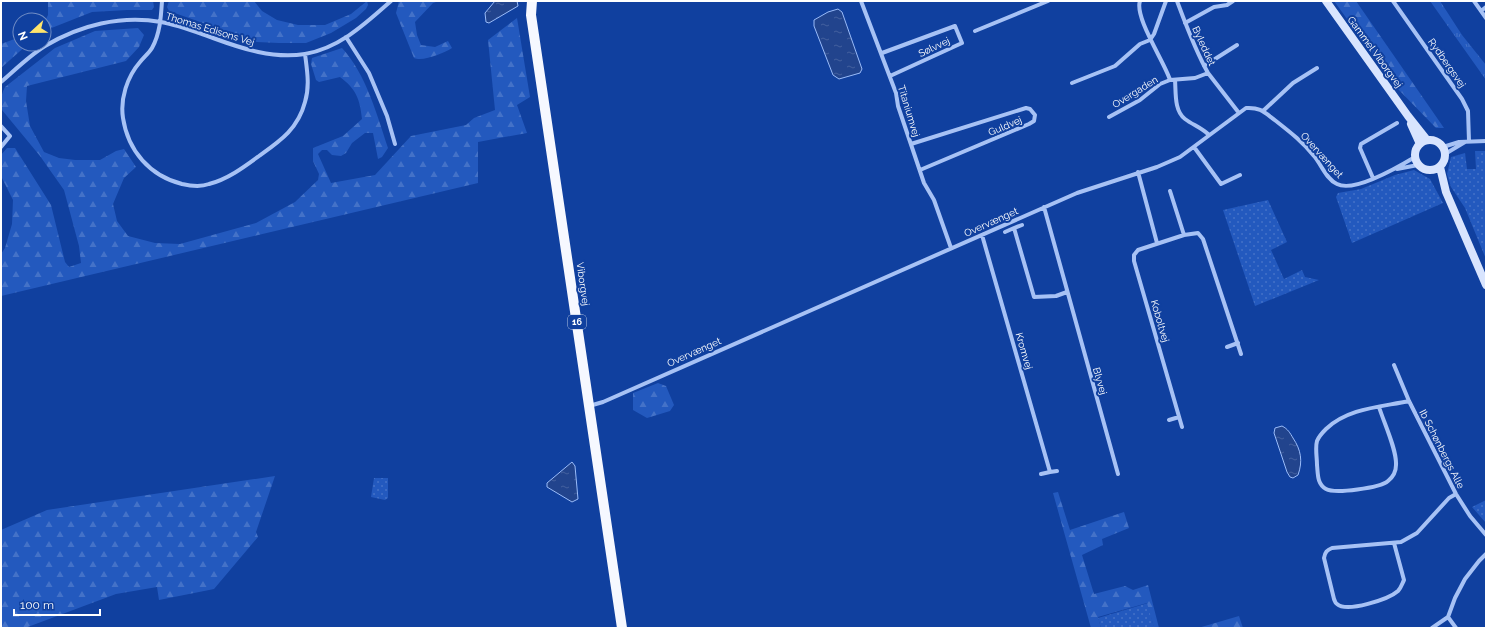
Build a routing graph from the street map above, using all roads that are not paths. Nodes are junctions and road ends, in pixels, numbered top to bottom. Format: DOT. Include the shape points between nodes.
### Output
graph roads {
  1 [pos="162,1"];
  2 [pos="382,1"];
  3 [pos="391,1"];
  4 [pos="527,1"];
  5 [pos="532,1"];
  6 [pos="863,1"];
  7 [pos="1048,1"];
  8 [pos="1140,1"];
  9 [pos="1166,1"];
  10 [pos="1176,1"];
  11 [pos="1233,1"];
  12 [pos="1326,1"];
  13 [pos="1393,1"];
  14 [pos="1474,1"];
  15 [pos="386,5"];
  16 [pos="1486,7"];
  17 [pos="1481,11"];
  18 [pos="531,15"];
  19 [pos="1486,18"];
  20 [pos="160,22"];
  21 [pos="1185,23"];
  22 [pos="975,31"];
  23 [pos="346,37"];
  24 [pos="1150,40"];
  25 [pos="1237,45"];
  26 [pos="882,53"];
  27 [pos="305,54"];
  28 [pos="1204,66"];
  29 [pos="1317,68"];
  30 [pos="1208,73"];
  31 [pos="890,76"];
  32 [pos="1172,80"];
  33 [pos="1,82"];
  34 [pos="1072,83"];
  35 [pos="1263,111"];
  36 [pos="1239,113"];
  37 [pos="1109,117"];
  38 [pos="1397,123"];
  39 [pos="1,126"];
  40 [pos="1209,135"];
  41 [pos="1486,141"];
  42 [pos="1424,142"];
  43 [pos="1467,142"];
  44 [pos="395,144"];
  45 [pos="911,144"];
  46 [pos="1,147"];
  47 [pos="1194,147"];
  48 [pos="1444,150"];
  49 [pos="1415,157"];
  50 [pos="1418,165"];
  51 [pos="1440,167"];
  52 [pos="1395,169"];
  53 [pos="920,170"];
  54 [pos="1432,170"];
  55 [pos="1138,172"];
  56 [pos="1240,175"];
  57 [pos="1373,178"];
  58 [pos="1170,191"];
  59 [pos="1446,192"];
  60 [pos="1044,207"];
  61 [pos="1022,225"];
  62 [pos="1014,228"];
  63 [pos="1005,232"];
  64 [pos="982,235"];
  65 [pos="1184,235"];
  66 [pos="1157,243"];
  67 [pos="951,248"];
  68 [pos="1486,285"];
  69 [pos="1067,292"];
  70 [pos="1238,343"];
  71 [pos="1227,346"];
  72 [pos="1241,354"];
  73 [pos="1394,364"];
  74 [pos="1409,401"];
  75 [pos="589,406"];
  76 [pos="1379,407"];
  77 [pos="1179,417"];
  78 [pos="1169,420"];
  79 [pos="1182,427"];
  80 [pos="1057,470"];
  81 [pos="1050,472"];
  82 [pos="1041,474"];
  83 [pos="1118,474"];
  84 [pos="1456,494"];
  85 [pos="1486,535"];
  86 [pos="1394,544"];
  87 [pos="1486,554"];
  88 [pos="1448,617"];
  89 [pos="622,628"];
  90 [pos="1432,628"];
  91 [pos="1456,628"];
  1 -- 20 [label="street"];
  2 -- 15 [label="street"];
  3 -- 15 [label="street, Thomas Edisons Vej"];
  4 -- 18 [label="main road, Viborgvej / 16"];
  5 -- 18 [label="main road, Viborgvej / 16"];
  6 -- 26 [label="street, Titaniumvej"];
  7 -- 22 [label="street"];
  8 -- 24 [label="street, Overgaden" via="1139,8"];
  9 -- 24 [label="street"];
  10 -- 21 [label="street, Byleddet"];
  11 -- 21 [label="street" via="1227,5 1214,7"];
  12 -- 42 [label="main road, Gammel Viborgvej" via="1416,124"];
  13 -- 43 [label="street, Rydbergsvej" via="1462,99 1468,111"];
  14 -- 17 [label="street"];
  15 -- 23 [label="street, Thomas Edisons Vej" via="360,29"];
  16 -- 17 [label="street"];
  17 -- 19 [label="street"];
  18 -- 75 [label="main road, Viborgvej / 16"];
  20 -- 27 [label="street, Thomas Edisons Vej" via="248,51"];
  20 -- 27 [label="street" via="151,49 128,80 123,97 123,118 126,133 142,162 170,181 190,186 209,184 231,176 282,140 296,124 305,102 308,79"];
  20 -- 33 [label="street, Thomas Edisons Vej" via="108,21 86,27 44,46"];
  21 -- 28 [label="street, Byleddet"];
  23 -- 27 [label="street, Thomas Edisons Vej" via="335,44"];
  23 -- 44 [label="street" via="372,79"];
  24 -- 32 [label="street, Overgaden"];
  24 -- 34 [label="street" via="1140,44 1115,66"];
  25 -- 28 [label="street"];
  26 -- 31 [label="street, Titaniumvej"];
  26 -- 31 [label="street, Sølvvej" via="955,26 962,43"];
  28 -- 30 [label="street, Byleddet"];
  29 -- 35 [label="street" via="1293,83"];
  30 -- 32 [label="street, Overgaden" via="1195,78"];
  30 -- 36 [label="street, Byleddet"];
  31 -- 45 [label="street, Titaniumvej"];
  32 -- 37 [label="street, Overgaden" via="1160,84 1140,100"];
  32 -- 40 [label="street, Overgaden" via="1181,115"];
  35 -- 36 [label="street, Overvænget" via="1255,107 1246,108"];
  35 -- 57 [label="street, Overvænget" via="1300,140 1315,156 1331,180 1337,184 1354,185"];
  36 -- 40 [label="street, Overvænget"];
  38 -- 57 [label="street" via="1361,144 1360,148"];
  39 -- 46 [label="street" via="10,136"];
  40 -- 47 [label="street, Overvænget"];
  41 -- 43 [label="street"];
  42 -- 48 [label="main road" via="1436,141"];
  42 -- 49 [label="main road" via="1417,148"];
  43 -- 48 [label="street"];
  43 -- 48 [label="street" via="1459,142"];
  45 -- 53 [label="street, Titaniumvej"];
  45 -- 53 [label="street, Guldvej" via="1023,108 1030,109 1035,115 1029,124"];
  47 -- 55 [label="street, Overvænget" via="1180,157"];
  47 -- 56 [label="street" via="1220,184"];
  48 -- 51 [label="main road" via="1444,163"];
  49 -- 50 [label="main road"];
  49 -- 52 [label="street, Overvænget"];
  50 -- 52 [label="street, Overvænget"];
  50 -- 54 [label="main road"];
  51 -- 54 [label="main road"];
  51 -- 59 [label="main road"];
  52 -- 57 [label="street, Overvænget"];
  53 -- 67 [label="street, Titaniumvej"];
  54 -- 59 [label="main road"];
  55 -- 60 [label="street, Overvænget"];
  55 -- 66 [label="street"];
  58 -- 65 [label="street"];
  59 -- 68 [label="main road"];
  60 -- 64 [label="street, Overvænget"];
  60 -- 69 [label="street, Blyvej"];
  61 -- 62 [label="street"];
  62 -- 63 [label="street"];
  62 -- 69 [label="street" via="1034,297 1056,296"];
  64 -- 67 [label="street, Overvænget"];
  64 -- 81 [label="street, Kromvej"];
  65 -- 66 [label="street, Koboltvej"];
  65 -- 70 [label="street, Koboltvej" via="1198,233 1203,239"];
  66 -- 77 [label="street, Koboltvej" via="1138,250 1134,255 1134,262"];
  67 -- 75 [label="street, Overvænget"];
  69 -- 83 [label="street, Blyvej"];
  70 -- 71 [label="street"];
  70 -- 72 [label="street, Koboltvej"];
  73 -- 74 [label="street, Ib Schønbergs Alle"];
  74 -- 76 [label="street"];
  74 -- 84 [label="street, Ib Schønbergs Alle"];
  75 -- 89 [label="main road, Viborgvej / 16"];
  76 -- 76 [label="street" via="1347,415 1320,434 1316,451 1318,479 1325,489 1331,492 1380,485 1394,476 1395,455"];
  77 -- 78 [label="street"];
  77 -- 79 [label="street, Koboltvej"];
  80 -- 81 [label="street"];
  81 -- 82 [label="street"];
  84 -- 85 [label="street, Ib Schønbergs Alle"];
  84 -- 86 [label="street" via="1449,498 1417,534"];
  86 -- 86 [label="street" via="1332,548 1325,553 1324,558 1337,604 1343,607 1362,605 1397,592 1404,580"];
  87 -- 88 [label="street" via="1465,579"];
  88 -- 90 [label="street"];
  88 -- 91 [label="street"];
}
